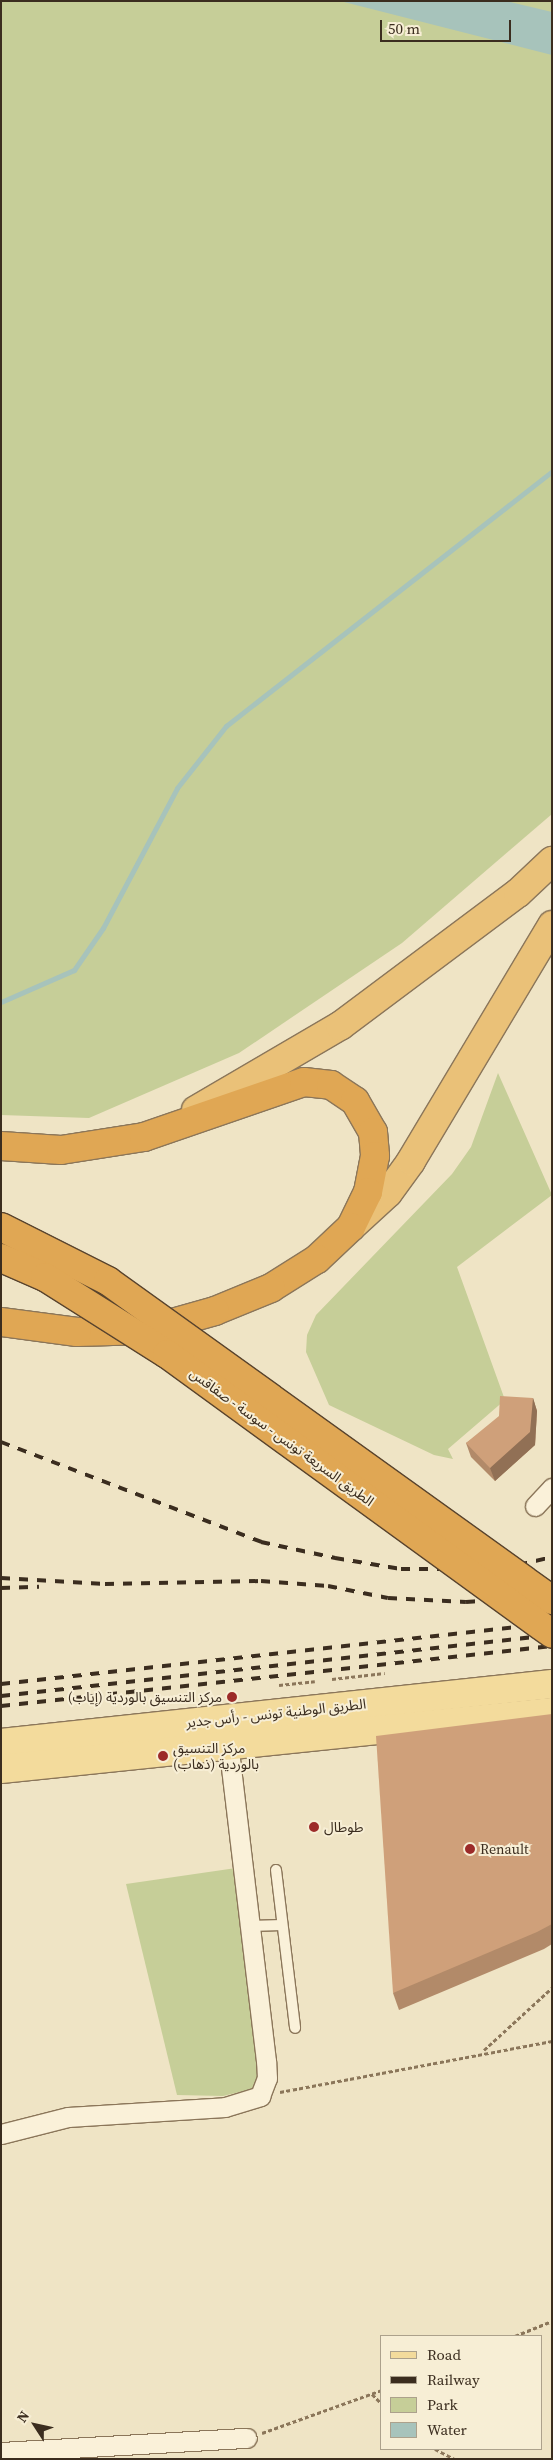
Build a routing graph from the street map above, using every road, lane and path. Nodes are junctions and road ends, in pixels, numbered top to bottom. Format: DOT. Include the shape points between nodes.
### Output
graph roads {
  1 [pos="552,861"];
  2 [pos="552,925"];
  3 [pos="144,1137"];
  4 [pos="1,1146"];
  5 [pos="1,1227"];
  6 [pos="351,1227"];
  7 [pos="1,1258"];
  8 [pos="1,1322"];
  9 [pos="552,1488"];
  10 [pos="535,1506"];
  11 [pos="552,1600"];
  12 [pos="552,1634"];
  13 [pos="385,1673"];
  14 [pos="332,1679"];
  15 [pos="315,1681"];
  16 [pos="552,1684"];
  17 [pos="279,1685"];
  18 [pos="552,1712"];
  19 [pos="1,1743"];
  20 [pos="228,1744"];
  21 [pos="1,1769"];
  22 [pos="276,1870"];
  23 [pos="282,1925"];
  24 [pos="250,1926"];
  25 [pos="552,1988"];
  26 [pos="295,2028"];
  27 [pos="552,2041"];
  28 [pos="482,2052"];
  29 [pos="260,2096"];
  30 [pos="1,2134"];
  31 [pos="552,2321"];
  32 [pos="517,2335"];
  33 [pos="380,2391"];
  34 [pos="372,2394"];
  35 [pos="380,2402"];
  36 [pos="247,2438"];
  37 [pos="437,2450"];
  38 [pos="1,2452"];
  39 [pos="455,2459"];
  1 -- 3 [label="highway" via="518,893 340,1026 243,1086"];
  2 -- 6 [label="highway" via="411,1161 388,1192"];
  3 -- 4 [label="highway" via="61,1150"];
  3 -- 6 [label="highway" via="211,1116 281,1087 304,1082 331,1086 355,1101 373,1132 375,1169"];
  5 -- 11 [label="highway, الطريق السريعة تونس - سوسة - صفاقس, bridge" via="108,1281"];
  6 -- 8 [label="highway" via="317,1260 271,1288 215,1311 148,1330 77,1332"];
  7 -- 12 [label="highway, الطريق السريعة تونس - سوسة - صفاقس, bridge" via="46,1277 168,1354"];
  9 -- 10 [label="street"];
  13 -- 14 [label="path"];
  15 -- 17 [label="path"];
  16 -- 19 [label="main road, الطريق الوطنية تونس - رأس جدير"];
  18 -- 20 [label="main road, الطريق الوطنية تونس - رأس جدير"];
  20 -- 21 [label="main road, الطريق الوطنية تونس - رأس جدير"];
  20 -- 24 [label="street"];
  22 -- 23 [label="lane"];
  23 -- 24 [label="lane"];
  23 -- 26 [label="lane"];
  24 -- 29 [label="street" via="267,2078"];
  25 -- 28 [label="path"];
  27 -- 28 [label="path"];
  28 -- 29 [label="path"];
  29 -- 30 [label="street" via="225,2107 68,2117"];
  31 -- 32 [label="path"];
  33 -- 34 [label="path"];
  34 -- 35 [label="path"];
  34 -- 36 [label="path"];
  36 -- 38 [label="street"];
  37 -- 39 [label="path"];
}
